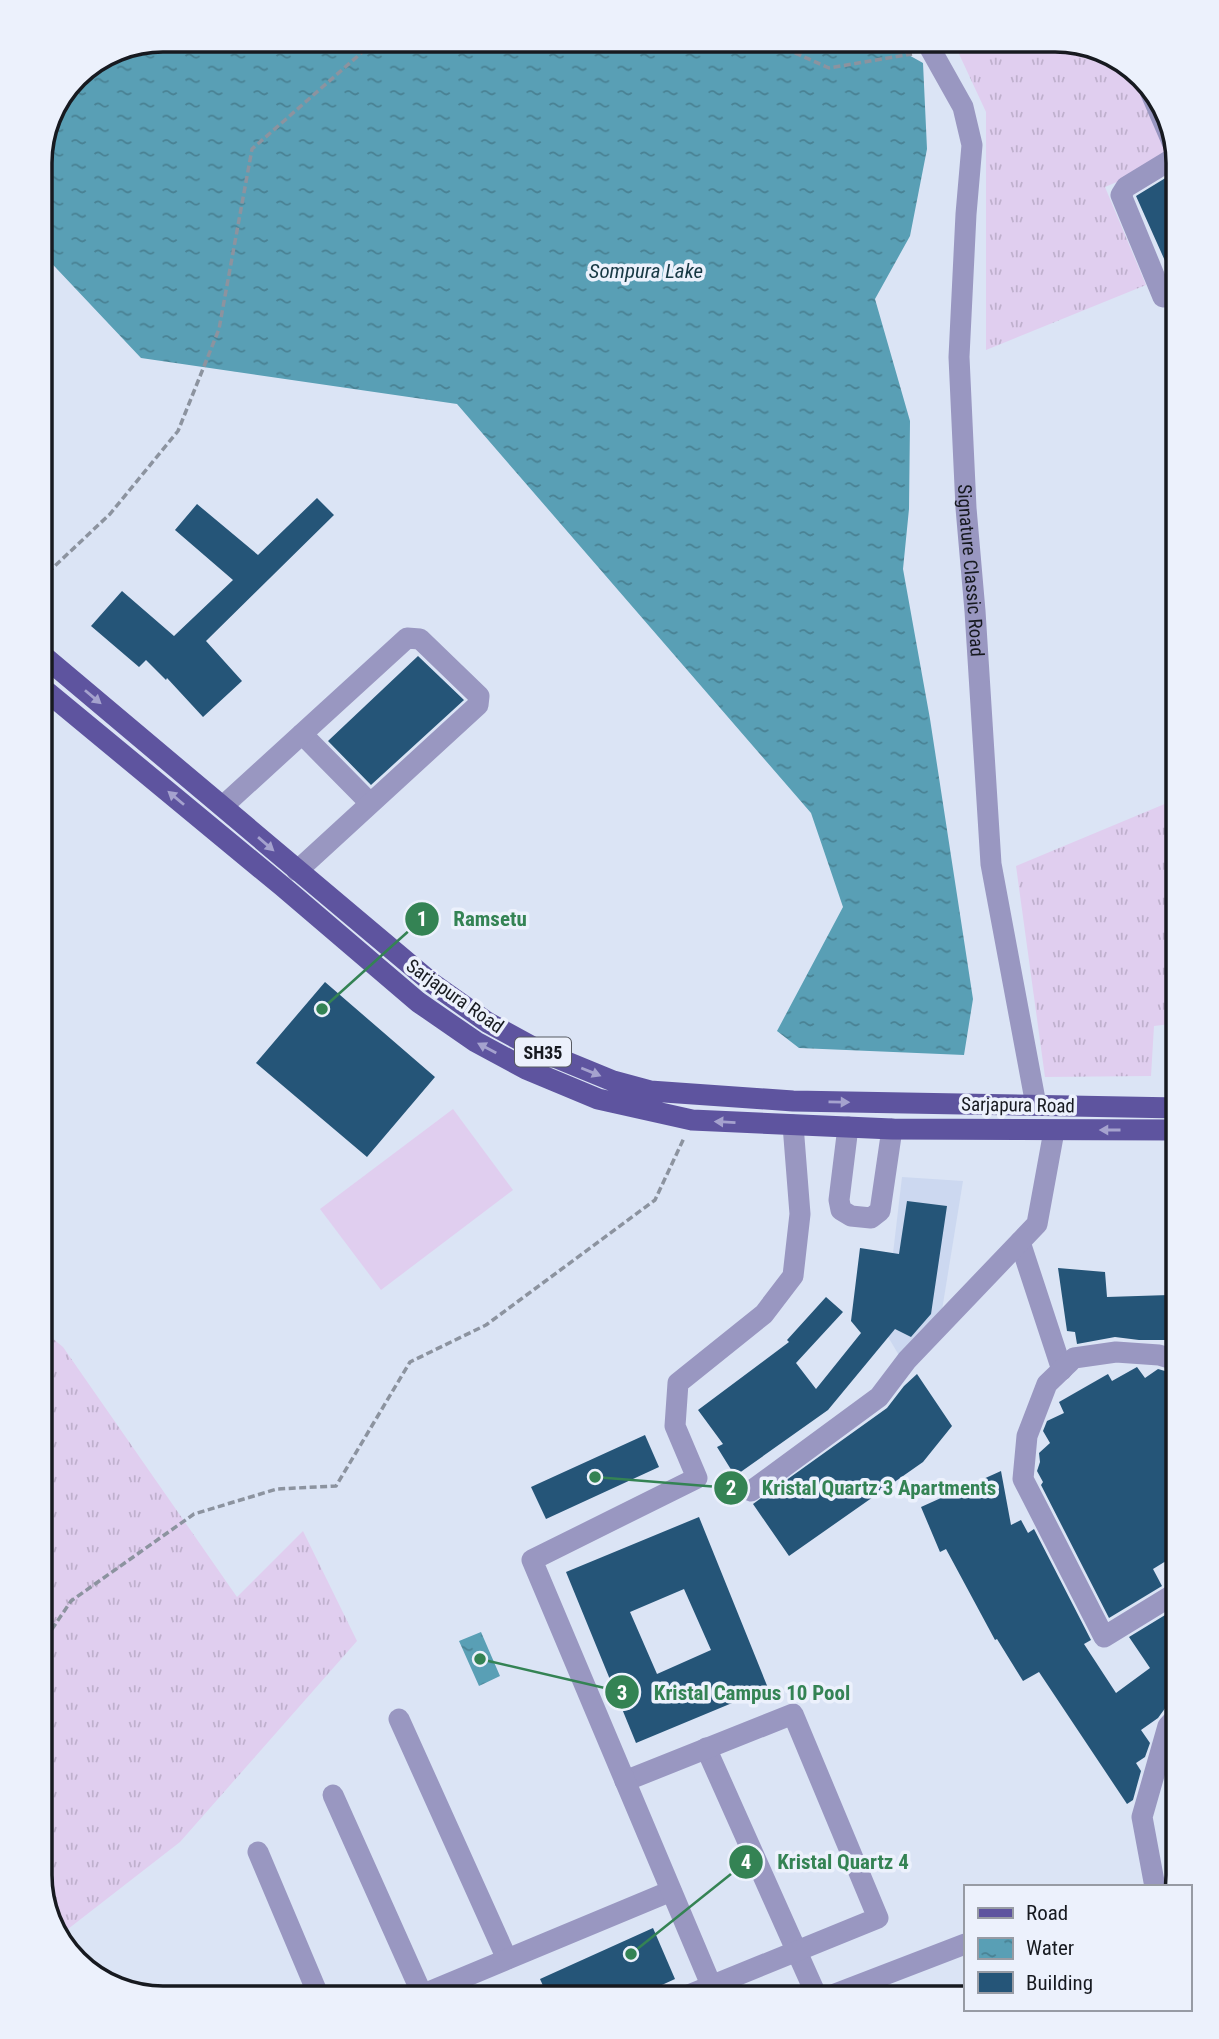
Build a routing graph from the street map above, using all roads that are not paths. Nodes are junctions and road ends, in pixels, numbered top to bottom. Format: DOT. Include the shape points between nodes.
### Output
graph roads {
  1 [pos="933,53"];
  2 [pos="1166,163"];
  3 [pos="1166,297"];
  4 [pos="53,664"];
  5 [pos="53,696"];
  6 [pos="302,734"];
  7 [pos="167,759"];
  8 [pos="153,779"];
  9 [pos="370,803"];
  10 [pos="223,806"];
  11 [pos="297,871"];
  12 [pos="793,1101"];
  13 [pos="1035,1105"];
  14 [pos="1166,1108"];
  15 [pos="793,1125"];
  16 [pos="848,1127"];
  17 [pos="892,1129"];
  18 [pos="1054,1130"];
  19 [pos="1166,1130"];
  20 [pos="1020,1242"];
  21 [pos="1166,1357"];
  22 [pos="1062,1370"];
  23 [pos="751,1491"];
  24 [pos="1166,1599"];
  25 [pos="398,1719"];
  26 [pos="1166,1733"];
  27 [pos="706,1748"];
  28 [pos="625,1781"];
  29 [pos="333,1795"];
  30 [pos="258,1852"];
  31 [pos="1156,1885"];
  32 [pos="671,1891"];
  33 [pos="964,1944"];
  34 [pos="796,1949"];
  35 [pos="507,1959"];
  36 [pos="315,1986"];
  37 [pos="413,1986"];
  38 [pos="441,1986"];
  39 [pos="711,1986"];
  40 [pos="725,1986"];
  41 [pos="814,1986"];
  42 [pos="854,1986"];
  1 -- 13 [label="street, Signature Classic Road" via="963,107 972,145 959,357 966,508 991,864"];
  2 -- 3 [label="street" via="1126,187 1121,195"];
  4 -- 7 [label="main road, Sarjapura Road / SH35, one-way"];
  5 -- 8 [label="main road, Sarjapura Road"];
  6 -- 9 [label="street"];
  6 -- 9 [label="street" via="407,638 421,639 479,696 478,705"];
  6 -- 10 [label="street"];
  7 -- 8 [label="main road"];
  7 -- 10 [label="main road, Sarjapura Road / SH35"];
  15 -- 8 [label="main road, Sarjapura Road, one-way" via="692,1120 598,1100 476,1042 418,1002"];
  9 -- 11 [label="street"];
  10 -- 11 [label="main road, Sarjapura Road / SH35, one-way"];
  11 -- 12 [label="main road, Sarjapura Road / SH35, one-way" via="432,984 540,1051 650,1091"];
  12 -- 13 [label="main road, Sarjapura Road / SH35, one-way"];
  12 -- 15 [label="main road"];
  13 -- 14 [label="main road, Sarjapura Road / SH35"];
  15 -- 16 [label="main road, Sarjapura Road"];
  15 -- 28 [label="street" via="800,1214 793,1276 764,1314 678,1383 675,1426 697,1478 532,1560"];
  16 -- 17 [label="main road, Sarjapura Road"];
  16 -- 17 [label="street" via="841,1210 871,1218 880,1211"];
  17 -- 18 [label="main road, Sarjapura Road"];
  19 -- 18 [label="main road, Sarjapura Road, one-way"];
  18 -- 20 [label="street" via="1037,1224"];
  20 -- 22 [label="street"];
  20 -- 23 [label="street" via="907,1360 879,1397"];
  21 -- 22 [label="street" via="1116,1352 1074,1358"];
  22 -- 24 [label="street" via="1047,1384 1027,1436 1023,1479 1104,1637"];
  25 -- 35 [label="street"];
  26 -- 31 [label="street" via="1142,1817"];
  27 -- 28 [label="street"];
  27 -- 34 [label="street"];
  27 -- 34 [label="street" via="793,1714 877,1918"];
  28 -- 32 [label="street"];
  29 -- 37 [label="street"];
  30 -- 36 [label="street"];
  32 -- 35 [label="street"];
  32 -- 39 [label="street"];
  33 -- 42 [label="street"];
  34 -- 40 [label="street"];
  34 -- 41 [label="street"];
  35 -- 38 [label="street"];
}
